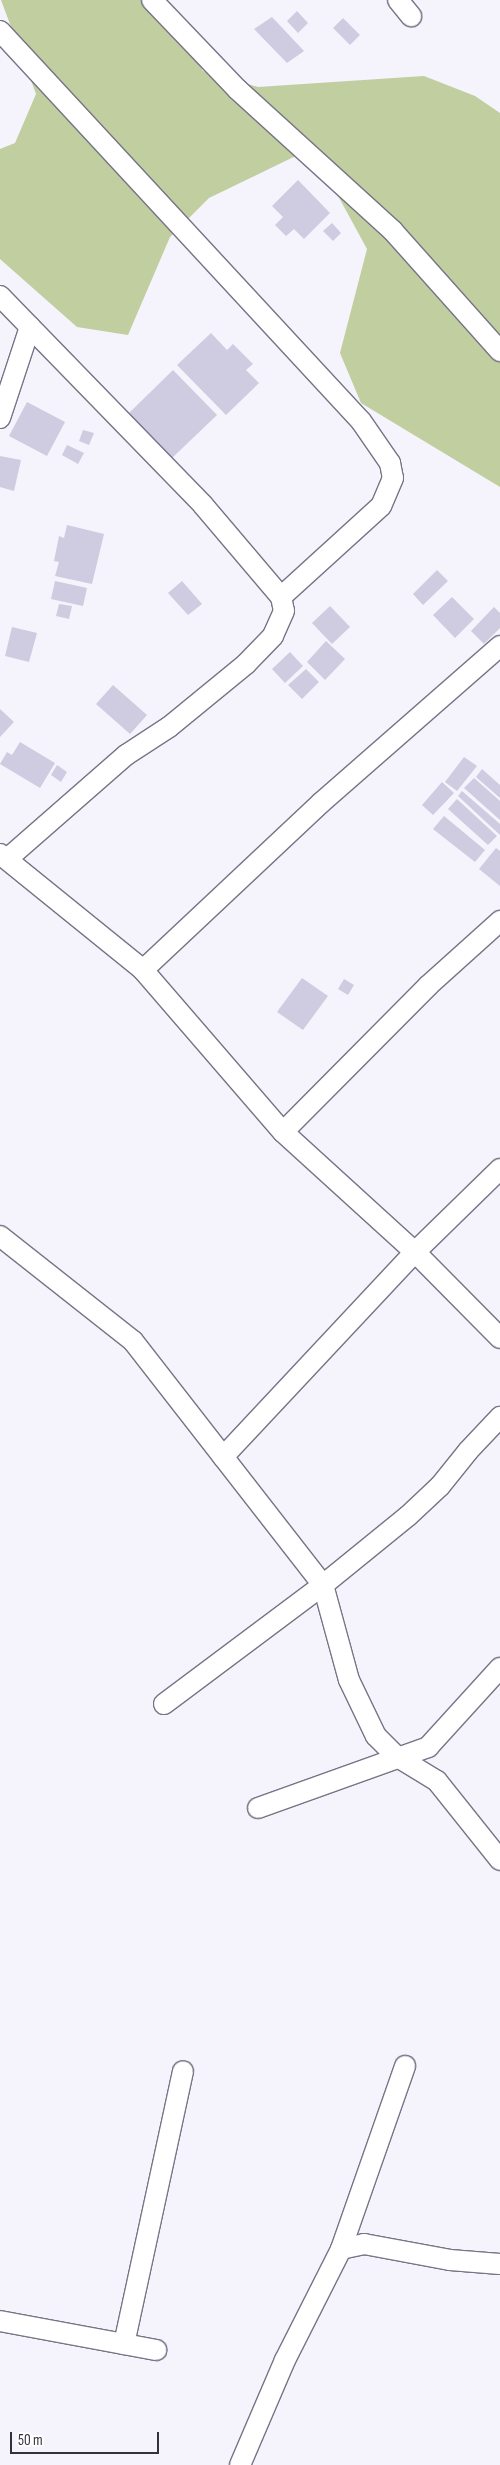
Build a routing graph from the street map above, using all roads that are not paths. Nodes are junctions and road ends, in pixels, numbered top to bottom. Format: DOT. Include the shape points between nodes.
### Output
graph roads {
  1 [pos="152,0"];
  2 [pos="398,0"];
  3 [pos="411,16"];
  4 [pos="0,31"];
  5 [pos="0,296"];
  6 [pos="30,327"];
  7 [pos="500,351"];
  8 [pos="0,418"];
  9 [pos="281,597"];
  10 [pos="500,646"];
  11 [pos="4,856"];
  12 [pos="500,921"];
  13 [pos="143,970"];
  14 [pos="283,1132"];
  15 [pos="500,1169"];
  16 [pos="0,1236"];
  17 [pos="415,1252"];
  18 [pos="500,1338"];
  19 [pos="500,1418"];
  20 [pos="224,1457"];
  21 [pos="323,1585"];
  22 [pos="500,1668"];
  23 [pos="164,1704"];
  24 [pos="396,1756"];
  25 [pos="258,1808"];
  26 [pos="500,1860"];
  27 [pos="405,2066"];
  28 [pos="183,2071"];
  29 [pos="341,2249"];
  30 [pos="500,2264"];
  31 [pos="0,2322"];
  32 [pos="124,2344"];
  33 [pos="156,2350"];
  34 [pos="240,2465"];
  1 -- 7 [label="street" via="237,89 393,231"];
  2 -- 3 [label="street"];
  4 -- 9 [label="street" via="361,421 390,463 393,478 381,506"];
  5 -- 6 [label="street"];
  6 -- 8 [label="street"];
  6 -- 9 [label="street" via="203,505"];
  9 -- 11 [label="street" via="284,611 280,623 273,636 246,664 170,727 126,755"];
  10 -- 13 [label="street" via="322,802"];
  11 -- 13 [label="street"];
  12 -- 14 [label="street" via="429,985"];
  13 -- 14 [label="street"];
  14 -- 17 [label="street"];
  15 -- 17 [label="street"];
  16 -- 20 [label="street" via="133,1341"];
  17 -- 18 [label="street"];
  17 -- 20 [label="street"];
  19 -- 21 [label="street" via="440,1486"];
  20 -- 21 [label="street"];
  21 -- 23 [label="street"];
  21 -- 24 [label="street" via="349,1680 376,1736"];
  22 -- 24 [label="street" via="428,1747"];
  24 -- 25 [label="street"];
  24 -- 26 [label="street" via="437,1781"];
  27 -- 29 [label="street"];
  28 -- 32 [label="street"];
  29 -- 30 [label="street" via="364,2244 450,2260"];
  29 -- 34 [label="street" via="285,2360"];
  31 -- 32 [label="street"];
  32 -- 33 [label="street"];
}
